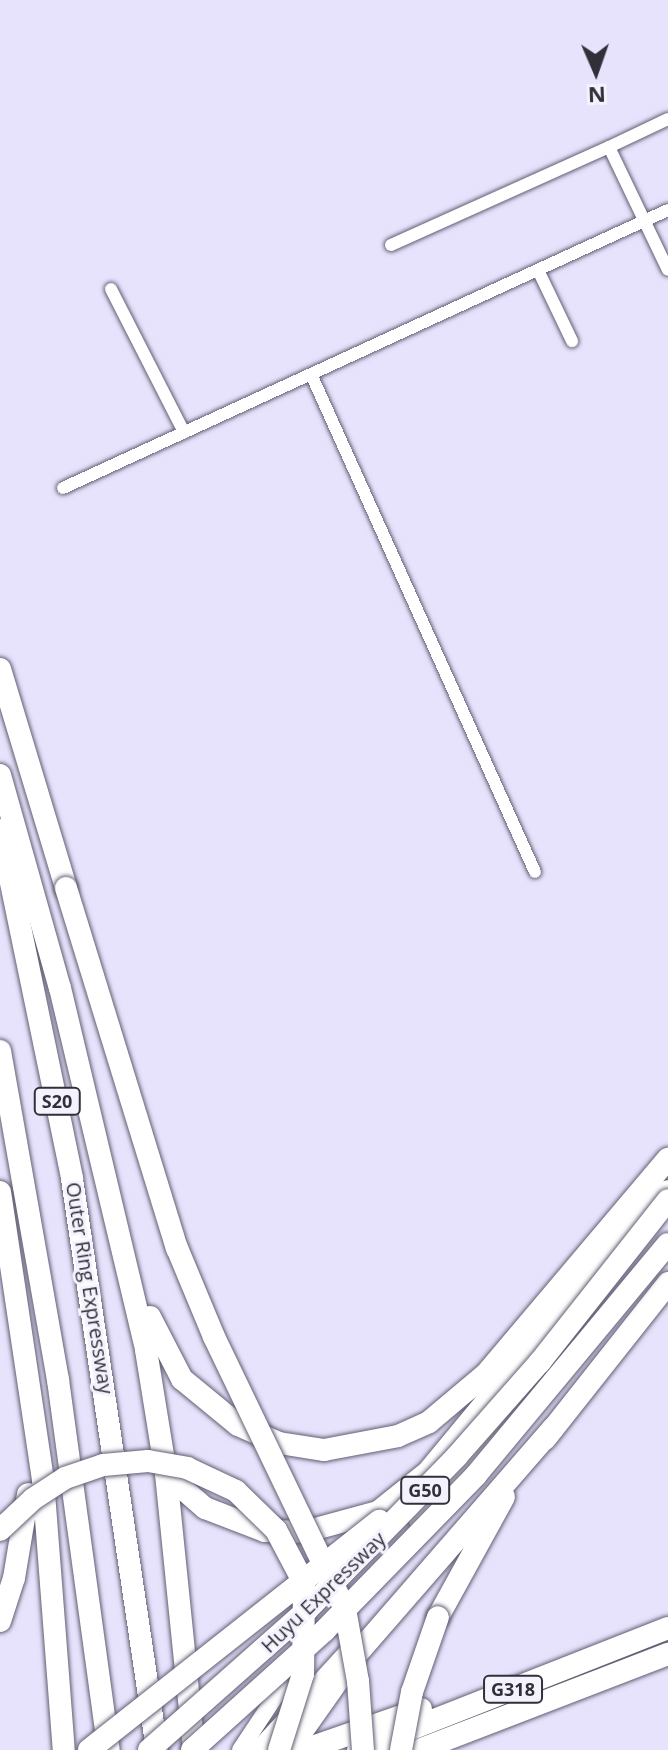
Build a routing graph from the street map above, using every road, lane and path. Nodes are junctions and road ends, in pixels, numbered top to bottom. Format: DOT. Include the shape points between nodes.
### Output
graph roads {
  1 [pos="668,119"];
  2 [pos="609,147"];
  3 [pos="668,210"];
  4 [pos="644,220"];
  5 [pos="391,245"];
  6 [pos="538,270"];
  7 [pos="668,270"];
  8 [pos="111,289"];
  9 [pos="572,341"];
  10 [pos="311,374"];
  11 [pos="184,432"];
  12 [pos="63,488"];
  13 [pos="0,669"];
  14 [pos="0,775"];
  15 [pos="0,830"];
  16 [pos="535,872"];
  17 [pos="0,1051"];
  18 [pos="668,1159"];
  19 [pos="109,1180"];
  20 [pos="668,1191"];
  21 [pos="0,1192"];
  22 [pos="668,1200"];
  23 [pos="668,1212"];
  24 [pos="668,1244"];
  25 [pos="668,1281"];
  26 [pos="29,1377"];
  27 [pos="553,1428"];
  28 [pos="457,1456"];
  29 [pos="166,1474"];
  30 [pos="0,1530"];
  31 [pos="0,1621"];
  32 [pos="668,1628"];
  33 [pos="668,1654"];
  34 [pos="212,1657"];
  35 [pos="463,1709"];
  36 [pos="64,1750"];
  37 [pos="70,1750"];
  38 [pos="89,1750"];
  39 [pos="109,1750"];
  40 [pos="149,1750"];
  41 [pos="157,1750"];
  42 [pos="193,1750"];
  43 [pos="240,1750"];
  44 [pos="257,1750"];
  45 [pos="279,1750"];
  46 [pos="289,1750"];
  47 [pos="304,1750"];
  48 [pos="358,1750"];
  49 [pos="401,1750"];
  50 [pos="419,1750"];
  1 -- 2 [label="street"];
  2 -- 4 [label="street"];
  2 -- 5 [label="street"];
  3 -- 4 [label="street"];
  4 -- 6 [label="street"];
  4 -- 7 [label="street"];
  6 -- 9 [label="street"];
  6 -- 10 [label="street"];
  8 -- 11 [label="street"];
  10 -- 11 [label="street"];
  10 -- 16 [label="street"];
  11 -- 12 [label="street"];
  13 -- 48 [label="highway, bridge" via="177,1248 214,1337 345,1609 358,1681"];
  14 -- 19 [label="highway"];
  15 -- 41 [label="highway, Outer Ring Expressway / S20, bridge" via="67,1150"];
  17 -- 39 [label="highway, S20, bridge" via="58,1380"];
  18 -- 19 [label="highway" via="456,1402 398,1436 324,1450 279,1443 238,1425 182,1379 161,1345 141,1293"];
  19 -- 29 [label="highway"];
  20 -- 29 [label="highway" via="653,1200 428,1472 378,1512 304,1532 265,1531 205,1508"];
  21 -- 26 [label="highway"];
  22 -- 28 [label="highway, Huyu Expressway / G50, bridge" via="540,1362"];
  23 -- 43 [label="street" via="502,1424 321,1629"];
  24 -- 42 [label="highway, Huyu Expressway / G50, bridge" via="476,1475 324,1631"];
  25 -- 27 [label="highway"];
  25 -- 44 [label="street" via="484,1500"];
  26 -- 31 [label="highway" via="24,1533"];
  26 -- 36 [label="highway"];
  27 -- 46 [label="highway" via="356,1655"];
  27 -- 49 [label="highway, bridge" via="505,1494 438,1617 412,1692"];
  28 -- 34 [label="highway, bridge"];
  28 -- 40 [label="highway, Huyu Expressway / G50, bridge" via="306,1611"];
  29 -- 42 [label="highway"];
  30 -- 45 [label="highway, bridge" via="44,1492 103,1465 148,1461 187,1468 236,1491 276,1530 304,1583 303,1674"];
  32 -- 35 [label="highway, G318"];
  33 -- 50 [label="highway, G318"];
  34 -- 37 [label="highway, bridge"];
  34 -- 38 [label="highway, bridge"];
  35 -- 47 [label="highway" via="422,1709"];
  35 -- 48 [label="highway, G318"];
}
